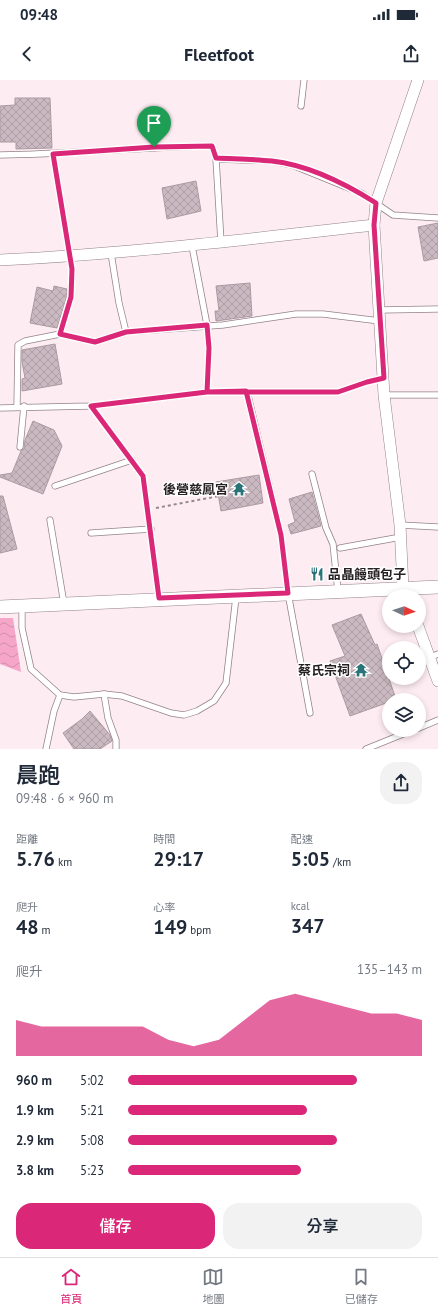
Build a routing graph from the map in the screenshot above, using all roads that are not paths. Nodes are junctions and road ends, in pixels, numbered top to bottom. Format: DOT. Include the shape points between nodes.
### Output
graph roads {
  1 [pos="304,80"];
  2 [pos="418,80"];
  3 [pos="301,106"];
  4 [pos="53,154"];
  5 [pos="0,155"];
  6 [pos="216,158"];
  7 [pos="376,203"];
  8 [pos="438,218"];
  9 [pos="374,225"];
  10 [pos="221,242"];
  11 [pos="192,246"];
  12 [pos="111,253"];
  13 [pos="71,256"];
  14 [pos="0,260"];
  15 [pos="438,309"];
  16 [pos="380,316"];
  17 [pos="207,325"];
  18 [pos="126,332"];
  19 [pos="60,334"];
  20 [pos="384,378"];
  21 [pos="246,391"];
  22 [pos="207,392"];
  23 [pos="384,395"];
  24 [pos="438,395"];
  25 [pos="17,406"];
  26 [pos="24,406"];
  27 [pos="91,406"];
  28 [pos="0,408"];
  29 [pos="20,447"];
  30 [pos="132,460"];
  31 [pos="312,474"];
  32 [pos="55,486"];
  33 [pos="50,520"];
  34 [pos="400,525"];
  35 [pos="438,527"];
  36 [pos="151,529"];
  37 [pos="91,533"];
  38 [pos="401,537"];
  39 [pos="340,548"];
  40 [pos="438,586"];
  41 [pos="405,589"];
  42 [pos="422,589"];
  43 [pos="338,591"];
  44 [pos="382,592"];
  45 [pos="288,593"];
  46 [pos="236,595"];
  47 [pos="159,598"];
  48 [pos="64,605"];
  49 [pos="22,606"];
  50 [pos="0,607"];
  51 [pos="422,633"];
  52 [pos="434,656"];
  53 [pos="438,681"];
  54 [pos="104,694"];
  55 [pos="60,695"];
  56 [pos="310,713"];
  57 [pos="438,720"];
  58 [pos="426,725"];
  59 [pos="396,737"];
  60 [pos="46,749"];
  61 [pos="116,749"];
  62 [pos="366,749"];
  1 -- 3 [label="lane"];
  2 -- 7 [label="street"];
  4 -- 5 [label="lane"];
  4 -- 6 [label="lane" via="212,146"];
  4 -- 13 [label="lane"];
  6 -- 7 [label="lane" via="272,161 292,165 361,193"];
  6 -- 10 [label="lane"];
  7 -- 8 [label="lane" via="394,215"];
  7 -- 9 [label="street"];
  9 -- 10 [label="street"];
  9 -- 16 [label="street"];
  10 -- 11 [label="street"];
  11 -- 12 [label="street"];
  11 -- 17 [label="lane"];
  12 -- 13 [label="street"];
  12 -- 18 [label="lane"];
  13 -- 14 [label="street"];
  13 -- 19 [label="lane" via="71,297"];
  15 -- 16 [label="lane"];
  16 -- 17 [label="lane" via="296,314"];
  16 -- 20 [label="street"];
  17 -- 18 [label="lane"];
  17 -- 22 [label="lane"];
  18 -- 19 [label="lane" via="95,342"];
  19 -- 25 [label="lane" via="25,341 18,345"];
  20 -- 21 [label="lane" via="338,392"];
  20 -- 23 [label="street"];
  21 -- 22 [label="lane"];
  21 -- 45 [label="lane" via="281,535"];
  22 -- 27 [label="lane"];
  23 -- 24 [label="lane"];
  23 -- 34 [label="street"];
  25 -- 26 [label="lane"];
  25 -- 28 [label="lane"];
  26 -- 27 [label="lane"];
  26 -- 29 [label="lane"];
  27 -- 30 [label="lane"];
  30 -- 32 [label="lane"];
  30 -- 36 [label="lane" via="143,476"];
  31 -- 43 [label="lane" via="326,528 333,544"];
  33 -- 48 [label="lane"];
  34 -- 35 [label="lane"];
  34 -- 38 [label="street"];
  36 -- 37 [label="lane"];
  36 -- 47 [label="lane"];
  38 -- 39 [label="lane"];
  38 -- 41 [label="street"];
  40 -- 42 [label="street"];
  43 -- 44 [label="street"];
  43 -- 45 [label="street"];
  45 -- 46 [label="street"];
  45 -- 56 [label="lane"];
  46 -- 47 [label="street"];
  46 -- 54 [label="lane" via="226,683 214,701 184,715 122,696"];
  47 -- 48 [label="street"];
  48 -- 49 [label="street"];
  49 -- 50 [label="street"];
  49 -- 55 [label="lane" via="22,628 31,669"];
  51 -- 52 [label="street"];
  52 -- 53 [label="street"];
  54 -- 55 [label="lane" via="74,697"];
  54 -- 61 [label="lane"];
  55 -- 60 [label="lane"];
  57 -- 58 [label="lane"];
  59 -- 62 [label="lane"];
}
